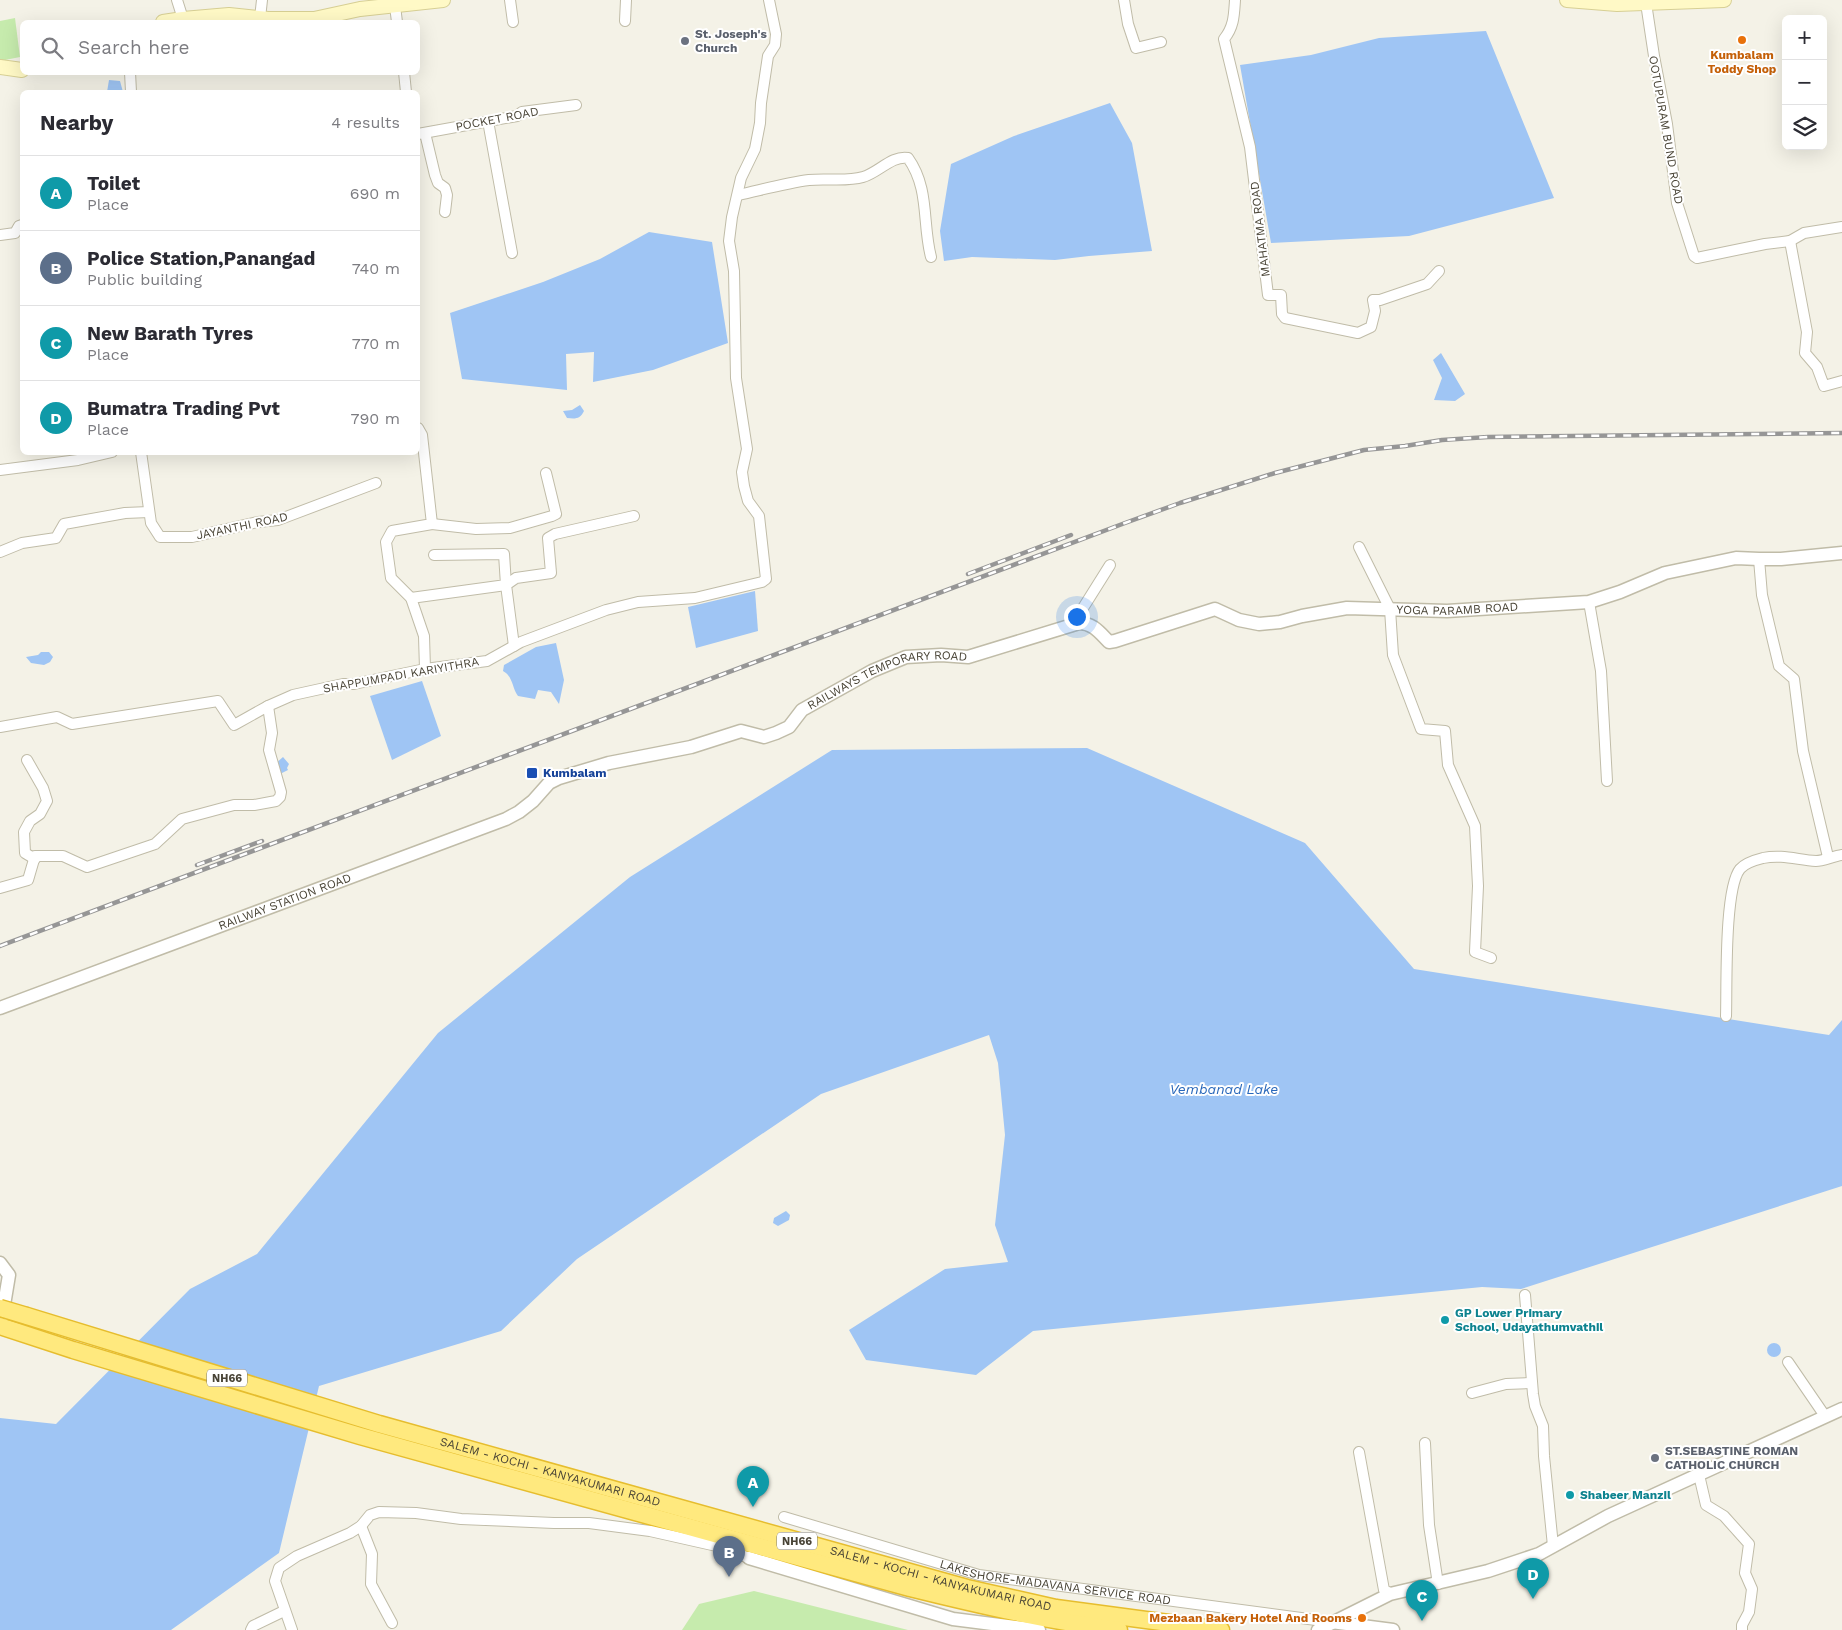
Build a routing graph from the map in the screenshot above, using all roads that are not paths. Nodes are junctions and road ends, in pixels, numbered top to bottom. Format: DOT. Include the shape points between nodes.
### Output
graph roads {
  1 [pos="177,0"];
  2 [pos="262,0"];
  3 [pos="443,0"];
  4 [pos="510,0"];
  5 [pos="626,0"];
  6 [pos="768,0"];
  7 [pos="1124,0"];
  8 [pos="1235,0"];
  9 [pos="1567,0"];
  10 [pos="1724,0"];
  11 [pos="1646,4"];
  12 [pos="357,5"];
  13 [pos="395,6"];
  14 [pos="260,18"];
  15 [pos="182,19"];
  16 [pos="176,20"];
  17 [pos="397,20"];
  18 [pos="625,21"];
  19 [pos="513,22"];
  20 [pos="1161,42"];
  21 [pos="0,67"];
  22 [pos="20,70"];
  23 [pos="130,75"];
  24 [pos="404,75"];
  25 [pos="131,90"];
  26 [pos="406,90"];
  27 [pos="576,105"];
  28 [pos="488,121"];
  29 [pos="421,133"];
  30 [pos="738,195"];
  31 [pos="446,212"];
  32 [pos="20,226"];
  33 [pos="1842,228"];
  34 [pos="0,235"];
  35 [pos="1790,241"];
  36 [pos="512,253"];
  37 [pos="931,257"];
  38 [pos="1440,271"];
  39 [pos="1842,381"];
  40 [pos="420,431"];
  41 [pos="99,455"];
  42 [pos="141,455"];
  43 [pos="0,470"];
  44 [pos="546,473"];
  45 [pos="376,483"];
  46 [pos="149,512"];
  47 [pos="634,516"];
  48 [pos="432,524"];
  49 [pos="1359,547"];
  50 [pos="0,552"];
  51 [pos="1842,553"];
  52 [pos="434,555"];
  53 [pos="1759,559"];
  54 [pos="1110,565"];
  55 [pos="506,585"];
  56 [pos="411,598"];
  57 [pos="1589,602"];
  58 [pos="1390,609"];
  59 [pos="1080,623"];
  60 [pos="514,646"];
  61 [pos="425,669"];
  62 [pos="268,706"];
  63 [pos="0,727"];
  64 [pos="27,760"];
  65 [pos="559,778"];
  66 [pos="1607,781"];
  67 [pos="1842,855"];
  68 [pos="1828,857"];
  69 [pos="35,859"];
  70 [pos="0,888"];
  71 [pos="1491,958"];
  72 [pos="0,1008"];
  73 [pos="1726,1016"];
  74 [pos="0,1263"];
  75 [pos="1525,1295"];
  76 [pos="3,1302"];
  77 [pos="0,1325"];
  78 [pos="1788,1362"];
  79 [pos="1532,1383"];
  80 [pos="1472,1393"];
  81 [pos="1842,1409"];
  82 [pos="1825,1416"];
  83 [pos="1425,1443"];
  84 [pos="1359,1452"];
  85 [pos="1699,1476"];
  86 [pos="784,1517"];
  87 [pos="361,1526"];
  88 [pos="1553,1546"];
  89 [pos="749,1558"];
  90 [pos="1438,1584"];
  91 [pos="1392,1594"];
  92 [pos="284,1611"];
  93 [pos="1331,1622"];
  94 [pos="392,1623"];
  95 [pos="251,1630"];
  96 [pos="292,1630"];
  97 [pos="1039,1630"];
  98 [pos="1118,1630"];
  99 [pos="1220,1630"];
  100 [pos="1318,1630"];
  101 [pos="1393,1630"];
  102 [pos="1742,1630"];
  1 -- 15 [label="street"];
  2 -- 14 [label="street"];
  3 -- 13 [label="main road"];
  4 -- 19 [label="street"];
  5 -- 18 [label="street"];
  6 -- 30 [label="street" via="776,34 775,45 768,56 756,149 741,178"];
  7 -- 20 [label="street" via="1136,48"];
  8 -- 38 [label="street, MAHATMA ROAD" via="1231,32 1224,39 1250,147 1268,294 1281,295 1285,318 1358,333 1371,327 1375,311 1373,300 1427,284"];
  9 -- 11 [label="main road"];
  10 -- 11 [label="main road"];
  11 -- 35 [label="street, OOTUPURAM BUND ROAD" via="1677,203 1694,256"];
  12 -- 13 [label="main road"];
  12 -- 14 [label="main road" via="314,19"];
  13 -- 17 [label="street"];
  14 -- 15 [label="main road" via="229,15"];
  15 -- 16 [label="main road"];
  21 -- 22 [label="main road"];
  23 -- 25 [label="street"];
  24 -- 26 [label="street"];
  27 -- 28 [label="street, POCKET ROAD" via="522,112 517,116"];
  28 -- 29 [label="street, POCKET ROAD"];
  28 -- 36 [label="street"];
  29 -- 31 [label="street" via="438,183 445,188"];
  30 -- 37 [label="street" via="807,180 864,177 895,160 908,158 923,190"];
  30 -- 60 [label="street, SHAPPUMPADI KARIYITHRA" via="729,241 734,271 736,378 747,449 742,472 748,501 759,516 766,579 695,598 638,602 606,610"];
  32 -- 34 [label="street" via="16,232"];
  33 -- 35 [label="street" via="1804,234"];
  35 -- 39 [label="street" via="1807,332 1805,353 1817,367 1824,386"];
  40 -- 48 [label="street"];
  41 -- 43 [label="street"];
  42 -- 46 [label="street, JAYANTHI ROAD"];
  44 -- 48 [label="street" via="556,514 552,516 510,528 476,529"];
  45 -- 46 [label="street, JAYANTHI ROAD" via="278,520 192,537 160,537 151,523"];
  46 -- 50 [label="street" via="64,524 56,538 22,543"];
  47 -- 55 [label="street" via="555,534 548,538 551,573 516,578"];
  48 -- 56 [label="street" via="392,531 386,542 391,578"];
  49 -- 58 [label="street"];
  51 -- 53 [label="street, YOGA PARAMB ROAD"];
  52 -- 55 [label="street" via="504,554"];
  53 -- 57 [label="street, YOGA PARAMB ROAD" via="1736,558 1665,573"];
  53 -- 68 [label="street" via="1762,595 1779,666 1794,679 1803,751"];
  54 -- 59 [label="street" via="1083,608"];
  55 -- 56 [label="street"];
  55 -- 60 [label="street"];
  56 -- 61 [label="street" via="424,636"];
  57 -- 58 [label="street, YOGA PARAMB ROAD" via="1447,611"];
  57 -- 66 [label="street" via="1601,670"];
  58 -- 59 [label="street, YOGA PARAMB ROAD" via="1347,608 1259,624 1239,620 1215,609 1109,642 1092,626"];
  58 -- 71 [label="street" via="1393,655 1421,729 1445,731 1448,765 1474,826 1478,886 1475,952"];
  59 -- 65 [label="street, RAILWAYS TEMPORARY ROAD" via="968,657 906,657 872,671 802,710 789,727 764,737 741,732"];
  60 -- 61 [label="street, SHAPPUMPADI KARIYITHRA" via="487,661"];
  61 -- 62 [label="street, SHAPPUMPADI KARIYITHRA" via="293,695"];
  62 -- 63 [label="street, SHAPPUMPADI KARIYITHRA" via="234,725 218,701 72,724 57,717"];
  62 -- 69 [label="street" via="272,733 269,750 281,792 276,801 234,804 182,819 155,844 87,867 63,856 35,856"];
  64 -- 69 [label="street" via="43,788 46,801 40,814 30,821 24,832 25,853"];
  65 -- 72 [label="street, RAILWAY STATION ROAD" via="506,819"];
  67 -- 68 [label="street"];
  68 -- 73 [label="street" via="1819,861 1781,856 1764,858 1744,865 1738,871 1730,904"];
  69 -- 70 [label="street" via="28,880"];
  74 -- 76 [label="street" via="9,1275"];
  75 -- 79 [label="street"];
  76 -- 77 [label="street"];
  76 -- 99 [label="highway, SALEM - KOCHI - KANYAKUMARI ROAD / NH66, bridge" via="27,1316 76,1332 379,1424 913,1574 1056,1608"];
  77 -- 98 [label="highway, SALEM - KOCHI - KANYAKUMARI ROAD / NH66" via="360,1436 910,1588 1000,1610"];
  78 -- 82 [label="street"];
  79 -- 80 [label="street" via="1506,1384"];
  79 -- 88 [label="street" via="1535,1406 1543,1426"];
  81 -- 82 [label="street"];
  82 -- 85 [label="street"];
  83 -- 90 [label="street" via="1429,1524"];
  84 -- 91 [label="street" via="1384,1590"];
  85 -- 88 [label="street" via="1608,1516"];
  85 -- 102 [label="street" via="1706,1505 1724,1516 1750,1544 1745,1573 1752,1589 1749,1612"];
  86 -- 93 [label="street, LAKESHORE-MADAVANA SERVICE ROAD" via="979,1575"];
  87 -- 89 [label="street" via="379,1512 461,1519 589,1522 650,1531 721,1547"];
  87 -- 92 [label="street" via="297,1556 280,1568 275,1581"];
  87 -- 94 [label="street" via="372,1554 371,1584"];
  88 -- 90 [label="street" via="1488,1571"];
  89 -- 97 [label="street" via="953,1619"];
  90 -- 91 [label="street"];
  91 -- 93 [label="street"];
  92 -- 95 [label="street"];
  92 -- 96 [label="street"];
  93 -- 100 [label="street"];
  93 -- 101 [label="street, LAKESHORE-MADAVANA SERVICE ROAD"];
}
